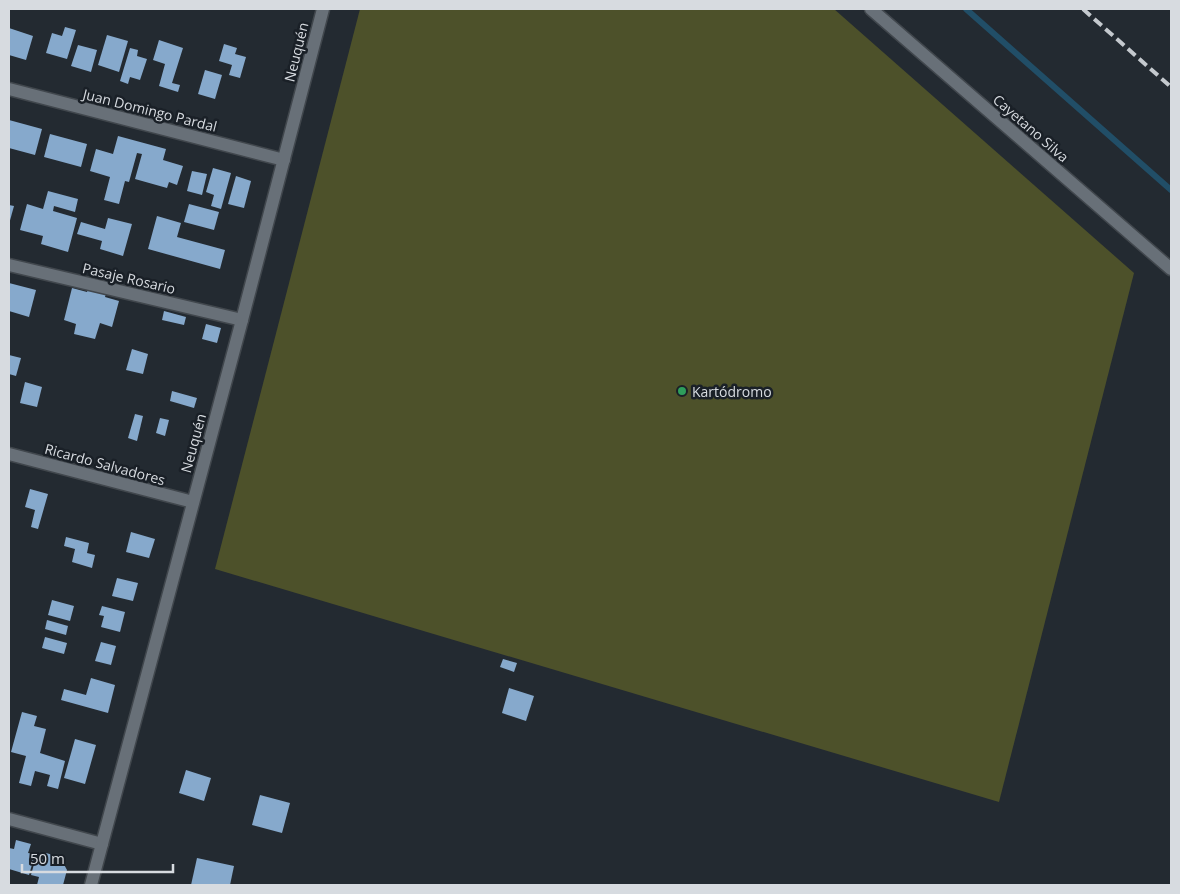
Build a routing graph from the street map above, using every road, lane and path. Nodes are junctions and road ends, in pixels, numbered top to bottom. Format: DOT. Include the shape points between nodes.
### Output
graph roads {
  1 [pos="323,9"];
  2 [pos="871,9"];
  3 [pos="9,89"];
  4 [pos="284,160"];
  5 [pos="9,265"];
  6 [pos="1171,269"];
  7 [pos="242,320"];
  8 [pos="9,454"];
  9 [pos="193,502"];
  10 [pos="9,819"];
  11 [pos="102,844"];
  12 [pos="91,885"];
  1 -- 4 [label="street, Neuquén"];
  2 -- 6 [label="street, Cayetano Silva"];
  3 -- 4 [label="street, Juan Domingo Pardal"];
  4 -- 7 [label="street, Neuquén"];
  5 -- 7 [label="street, Pasaje Rosario"];
  7 -- 9 [label="street, Neuquén"];
  8 -- 9 [label="street, Ricardo Salvadores"];
  9 -- 11 [label="street, Neuquén"];
  10 -- 11 [label="street"];
  11 -- 12 [label="street, Neuquén"];
}
